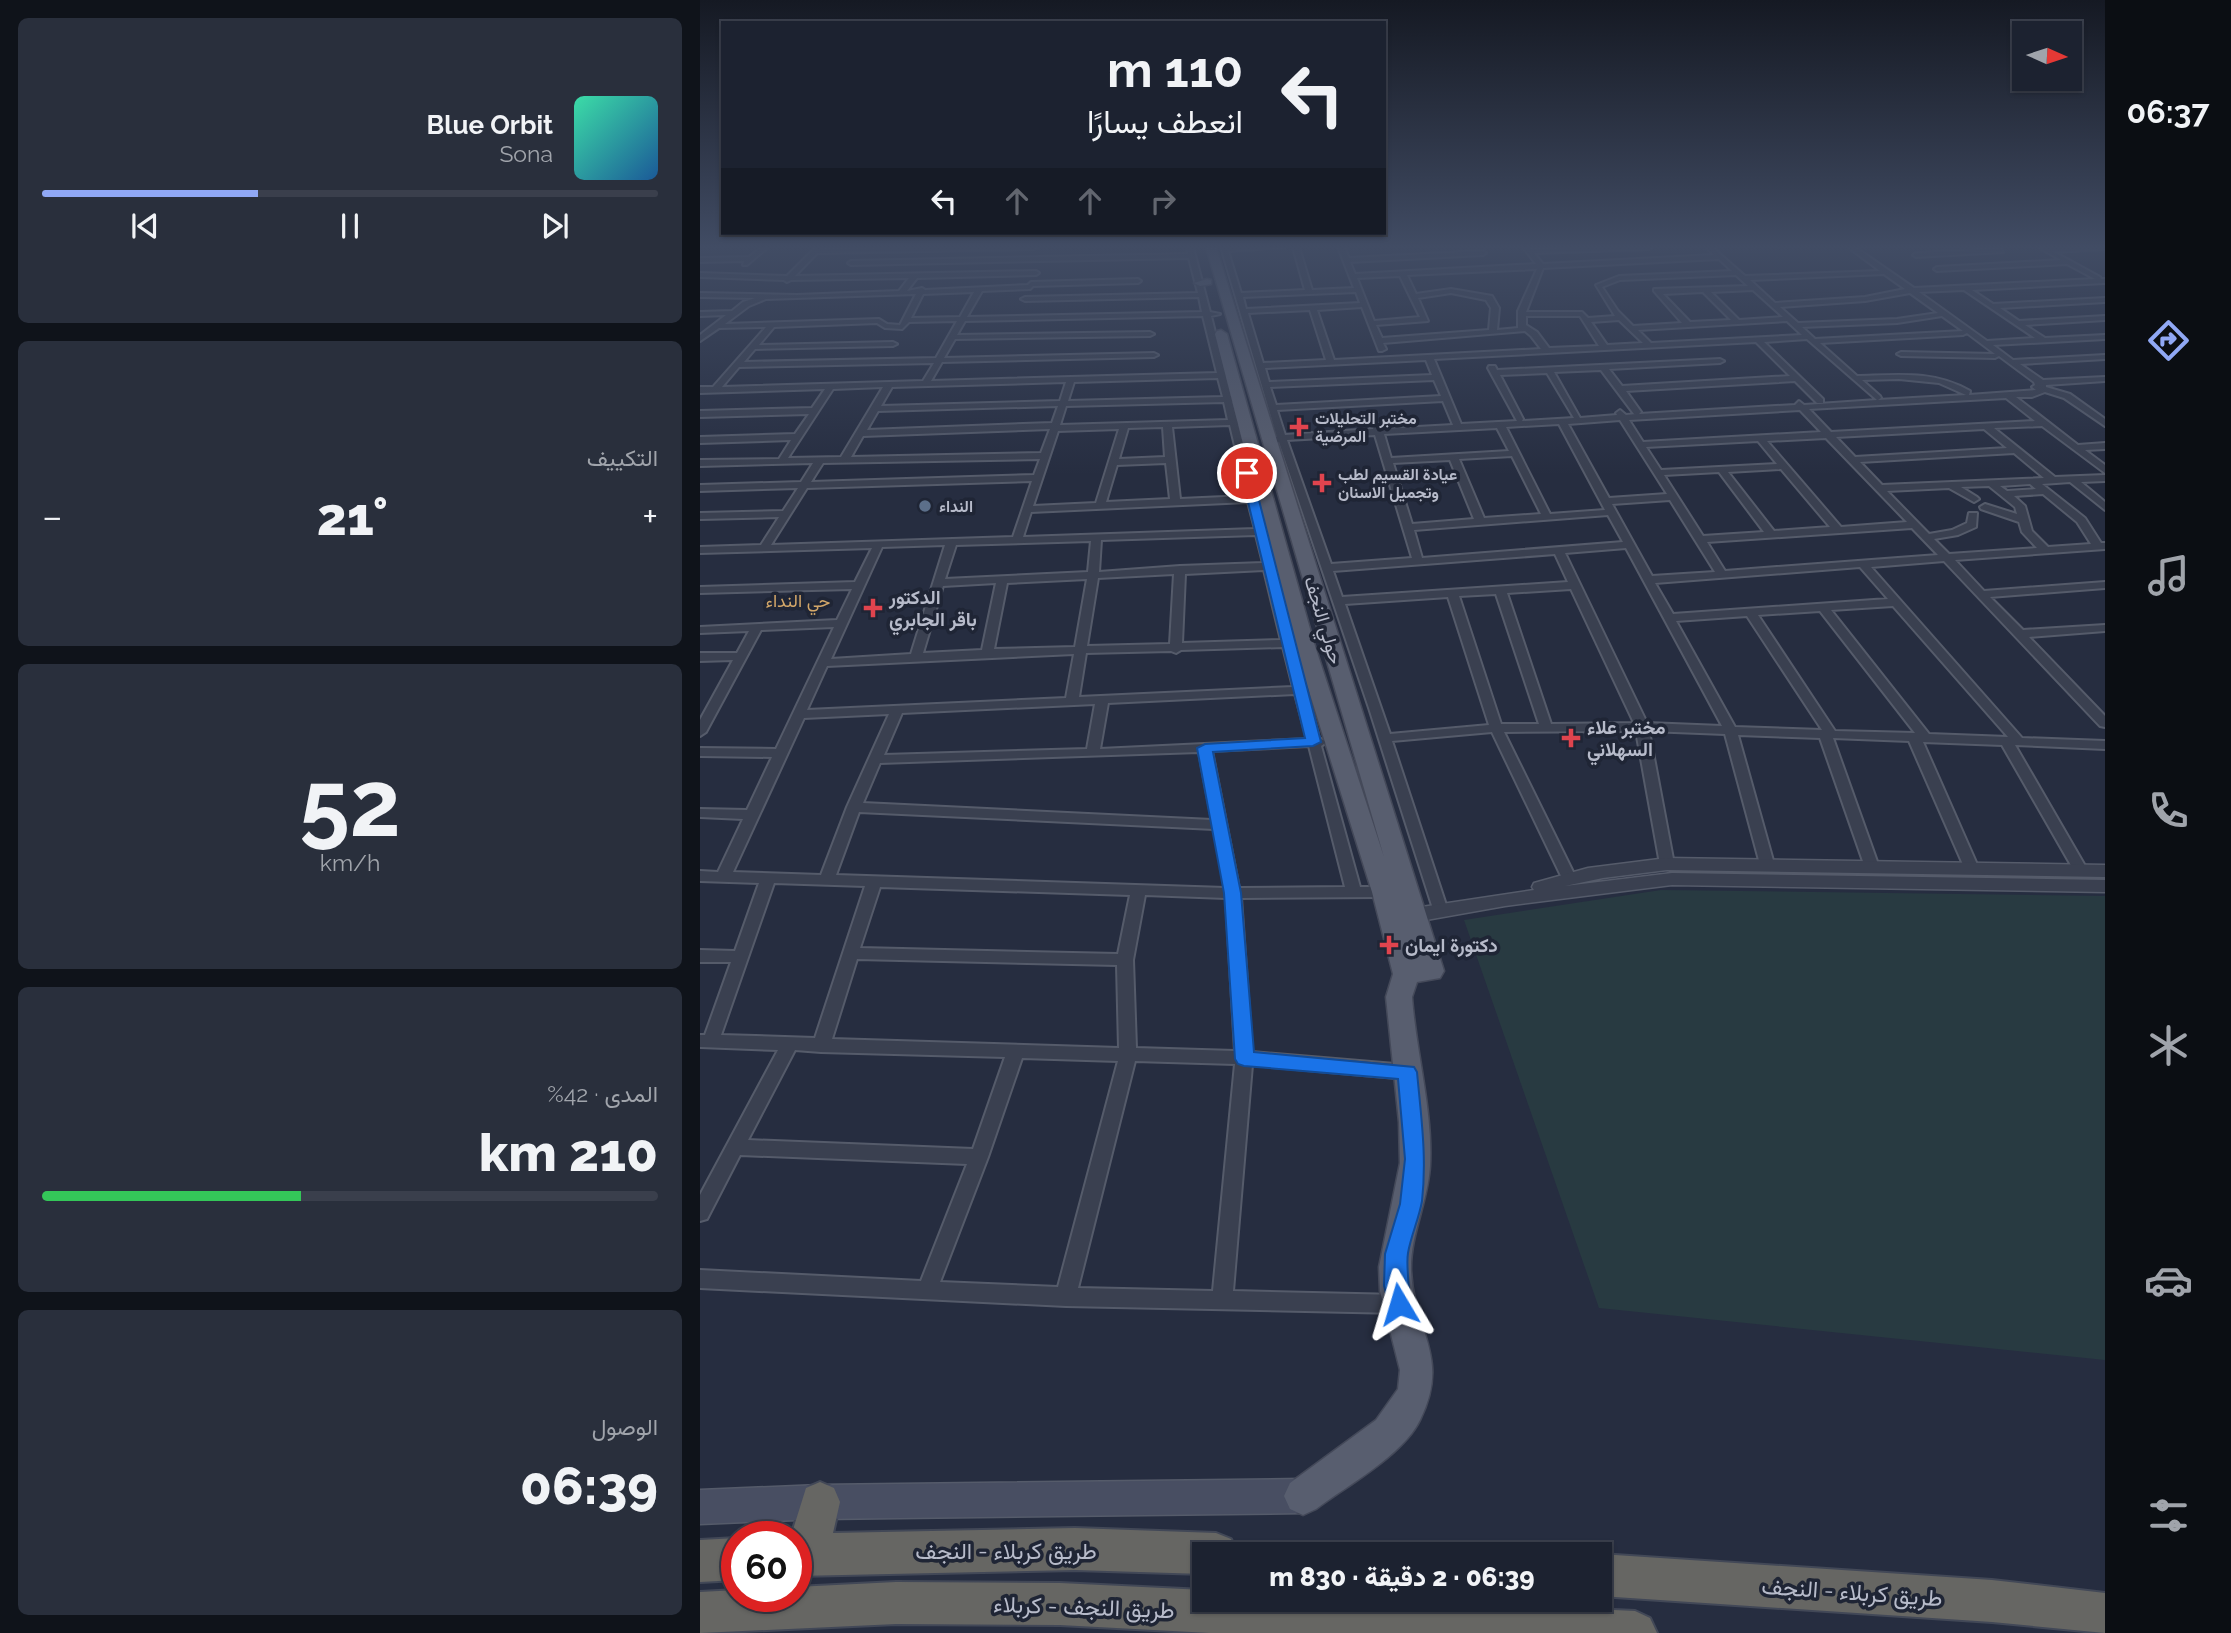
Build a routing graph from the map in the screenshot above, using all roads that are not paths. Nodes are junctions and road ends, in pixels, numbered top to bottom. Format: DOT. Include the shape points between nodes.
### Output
graph roads {
  1 [pos="722,323"];
  2 [pos="831,323"];
  3 [pos="905,323"];
  4 [pos="961,323"];
  5 [pos="1148,323"];
  6 [pos="1216,323"];
  7 [pos="1228,323"];
  8 [pos="1240,323"];
  9 [pos="1318,323"];
  10 [pos="1371,323"];
  11 [pos="1494,323"];
  12 [pos="1523,323"];
  13 [pos="1589,323"];
  14 [pos="1626,323"];
  15 [pos="1717,323"];
  16 [pos="1794,323"];
  17 [pos="1949,323"];
  18 [pos="1956,323"];
  19 [pos="2017,323"];
  20 [pos="1688,325"];
  21 [pos="719,326"];
  22 [pos="771,326"];
  23 [pos="1523,327"];
  24 [pos="1630,328"];
  25 [pos="1493,333"];
  26 [pos="1963,333"];
  27 [pos="1091,334"];
  28 [pos="1150,334"];
  29 [pos="954,337"];
  30 [pos="2105,337"];
  31 [pos="700,338"];
  32 [pos="1757,339"];
  33 [pos="1811,339"];
  34 [pos="2043,340"];
  35 [pos="1378,341"];
  36 [pos="1702,342"];
  37 [pos="1985,343"];
  38 [pos="892,344"];
  39 [pos="1649,345"];
  40 [pos="752,347"];
  41 [pos="1604,347"];
  42 [pos="1546,351"];
  43 [pos="1231,354"];
  44 [pos="1485,354"];
  45 [pos="1901,354"];
  46 [pos="1154,355"];
  47 [pos="1089,356"];
  48 [pos="1995,356"];
  49 [pos="1429,357"];
  50 [pos="2105,357"];
  51 [pos="940,359"];
  52 [pos="1385,359"];
  53 [pos="1720,361"];
  54 [pos="1331,362"];
  55 [pos="2012,362"];
  56 [pos="737,365"];
  57 [pos="1603,368"];
  58 [pos="1549,370"];
  59 [pos="876,373"];
  60 [pos="1495,373"];
  61 [pos="1158,377"];
  62 [pos="1437,377"];
  63 [pos="1796,378"];
  64 [pos="1071,379"];
  65 [pos="1855,379"];
  66 [pos="2104,380"];
  67 [pos="1739,382"];
  68 [pos="926,383"];
  69 [pos="888,384"];
  70 [pos="1266,385"];
  71 [pos="2038,385"];
  72 [pos="831,386"];
  73 [pos="716,389"];
  74 [pos="1619,389"];
  75 [pos="700,390"];
  76 [pos="1967,393"];
  77 [pos="2004,393"];
  78 [pos="1446,398"];
  79 [pos="1877,398"];
  80 [pos="1233,399"];
  81 [pos="1819,401"];
  82 [pos="1063,403"];
  83 [pos="1800,405"];
  84 [pos="1273,408"];
  85 [pos="874,409"];
  86 [pos="815,411"];
  87 [pos="1637,412"];
  88 [pos="700,414"];
  89 [pos="1621,415"];
  90 [pos="1577,416"];
  91 [pos="1519,419"];
  92 [pos="1562,421"];
  93 [pos="1239,422"];
  94 [pos="2043,423"];
  95 [pos="2105,423"];
  96 [pos="1167,424"];
  97 [pos="1500,424"];
  98 [pos="1457,425"];
  99 [pos="1124,426"];
  100 [pos="1986,426"];
  101 [pos="1055,427"];
  102 [pos="1378,429"];
  103 [pos="860,433"];
  104 [pos="1829,435"];
  105 [pos="1275,436"];
  106 [pos="797,438"];
  107 [pos="1761,439"];
  108 [pos="700,440"];
  109 [pos="1640,445"];
  110 [pos="2105,446"];
  111 [pos="2076,448"];
  112 [pos="739,450"];
  113 [pos="2015,450"];
  114 [pos="1515,453"];
  115 [pos="1045,456"];
  116 [pos="1453,457"];
  117 [pos="821,459"];
  118 [pos="845,459"];
  119 [pos="782,460"];
  120 [pos="1170,460"];
  121 [pos="1853,460"];
  122 [pos="1388,461"];
  123 [pos="1112,462"];
  124 [pos="700,463"];
  125 [pos="1784,466"];
  126 [pos="1721,469"];
  127 [pos="2105,470"];
  128 [pos="1658,473"];
  129 [pos="1038,478"];
  130 [pos="2105,478"];
  131 [pos="2031,480"];
  132 [pos="2073,480"];
  133 [pos="2054,481"];
  134 [pos="1990,482"];
  135 [pos="1949,484"];
  136 [pos="805,485"];
  137 [pos="700,488"];
  138 [pos="1880,488"];
  139 [pos="2046,491"];
  140 [pos="2006,494"];
  141 [pos="1673,497"];
  142 [pos="1260,498"];
  143 [pos="1974,499"];
  144 [pos="1606,501"];
  145 [pos="1175,502"];
  146 [pos="1100,506"];
  147 [pos="1985,507"];
  148 [pos="2105,507"];
  149 [pos="1028,509"];
  150 [pos="1612,512"];
  151 [pos="786,513"];
  152 [pos="700,516"];
  153 [pos="1973,516"];
  154 [pos="1547,517"];
  155 [pos="2024,520"];
  156 [pos="1480,522"];
  157 [pos="1915,524"];
  158 [pos="1409,527"];
  159 [pos="1838,530"];
  160 [pos="1268,532"];
  161 [pos="1771,534"];
  162 [pos="1096,537"];
  163 [pos="1927,537"];
  164 [pos="1699,539"];
  165 [pos="1017,540"];
  166 [pos="951,543"];
  167 [pos="878,545"];
  168 [pos="1630,545"];
  169 [pos="2101,547"];
  170 [pos="764,548"];
  171 [pos="1559,551"];
  172 [pos="2046,551"];
  173 [pos="701,552"];
  174 [pos="1947,558"];
  175 [pos="1418,561"];
  176 [pos="1863,564"];
  177 [pos="1277,566"];
  178 [pos="1326,568"];
  179 [pos="1180,569"];
  180 [pos="1093,574"];
  181 [pos="1722,574"];
  182 [pos="1002,579"];
  183 [pos="1648,580"];
  184 [pos="938,583"];
  185 [pos="860,585"];
  186 [pos="1575,585"];
  187 [pos="2105,585"];
  188 [pos="700,590"];
  189 [pos="1500,590"];
  190 [pos="1453,594"];
  191 [pos="1982,594"];
  192 [pos="1339,601"];
  193 [pos="1896,602"];
  194 [pos="1823,607"];
  195 [pos="1750,612"];
  196 [pos="1669,618"];
  197 [pos="843,623"];
  198 [pos="757,627"];
  199 [pos="2105,628"];
  200 [pos="700,630"];
  201 [pos="2020,634"];
  202 [pos="1296,643"];
  203 [pos="1176,649"];
  204 [pos="1081,652"];
  205 [pos="987,653"];
  206 [pos="741,656"];
  207 [pos="700,657"];
  208 [pos="916,658"];
  209 [pos="824,663"];
  210 [pos="1309,690"];
  211 [pos="1102,700"];
  212 [pos="1072,701"];
  213 [pos="897,709"];
  214 [pos="800,714"];
  215 [pos="2105,723"];
  216 [pos="1546,727"];
  217 [pos="1642,727"];
  218 [pos="1496,728"];
  219 [pos="1730,730"];
  220 [pos="700,732"];
  221 [pos="1828,734"];
  222 [pos="1384,738"];
  223 [pos="1919,738"];
  224 [pos="1335,741"];
  225 [pos="2012,741"];
  226 [pos="1313,742"];
  227 [pos="2105,745"];
  228 [pos="1205,748"];
  229 [pos="700,752"];
  230 [pos="781,753"];
  231 [pos="1093,753"];
  232 [pos="874,759"];
  233 [pos="853,807"];
  234 [pos="700,813"];
  235 [pos="752,815"];
  236 [pos="1221,825"];
  237 [pos="1667,864"];
  238 [pos="1767,864"];
  239 [pos="1872,867"];
  240 [pos="1972,869"];
  241 [pos="2081,870"];
  242 [pos="2105,871"];
  243 [pos="700,876"];
  244 [pos="723,877"];
  245 [pos="768,878"];
  246 [pos="1569,878"];
  247 [pos="827,880"];
  248 [pos="874,881"];
  249 [pos="2105,886"];
  250 [pos="1139,889"];
  251 [pos="1384,892"];
  252 [pos="1233,893"];
  253 [pos="1354,893"];
  254 [pos="1504,900"];
  255 [pos="1440,911"];
  256 [pos="1415,915"];
  257 [pos="850,953"];
  258 [pos="700,956"];
  259 [pos="740,957"];
  260 [pos="1125,960"];
  261 [pos="1419,973"];
  262 [pos="705,1041"];
  263 [pos="790,1044"];
  264 [pos="821,1045"];
  265 [pos="1016,1051"];
  266 [pos="1128,1055"];
  267 [pos="1244,1059"];
  268 [pos="1407,1072"];
  269 [pos="736,1147"];
  270 [pos="979,1157"];
  271 [pos="700,1213"];
  272 [pos="700,1279"];
  273 [pos="927,1290"];
  274 [pos="1066,1297"];
  275 [pos="1222,1299"];
  276 [pos="1399,1304"];
  277 [pos="1303,1496"];
  278 [pos="820,1502"];
  279 [pos="700,1507"];
  280 [pos="812,1526"];
  281 [pos="1192,1553"];
  282 [pos="812,1555"];
  283 [pos="721,1560"];
  284 [pos="700,1561"];
  285 [pos="1612,1576"];
  286 [pos="700,1613"];
  287 [pos="2105,1614"];
  288 [pos="1635,1633"];
  1 -- 21 [label="street"];
  2 -- 22 [label="street"];
  3 -- 38 [label="street"];
  4 -- 29 [label="street"];
  5 -- 28 [label="street"];
  6 -- 43 [label="main road, حولي النجف"];
  7 -- 43 [label="main road, حولي النجف"];
  8 -- 43 [label="street"];
  9 -- 54 [label="street"];
  10 -- 35 [label="street"];
  11 -- 25 [label="street"];
  12 -- 23 [label="street"];
  13 -- 41 [label="street"];
  14 -- 24 [label="street"];
  15 -- 20 [label="street"];
  16 -- 33 [label="street"];
  17 -- 26 [label="street"];
  18 -- 37 [label="street"];
  19 -- 34 [label="street"];
  20 -- 24 [label="street"];
  21 -- 22 [label="street"];
  21 -- 31 [label="street"];
  22 -- 40 [label="street"];
  23 -- 25 [label="street"];
  23 -- 42 [label="street"];
  24 -- 39 [label="street"];
  25 -- 35 [label="street"];
  26 -- 33 [label="street"];
  26 -- 48 [label="street"];
  27 -- 28 [label="street"];
  27 -- 29 [label="street"];
  27 -- 47 [label="street"];
  28 -- 46 [label="street"];
  29 -- 51 [label="street"];
  30 -- 34 [label="street"];
  32 -- 33 [label="street"];
  32 -- 36 [label="street"];
  32 -- 63 [label="street"];
  33 -- 65 [label="street"];
  34 -- 37 [label="street"];
  35 -- 52 [label="street"];
  36 -- 39 [label="street"];
  36 -- 53 [label="street"];
  37 -- 55 [label="street"];
  38 -- 40 [label="street"];
  38 -- 59 [label="street"];
  39 -- 41 [label="street"];
  40 -- 56 [label="street"];
  41 -- 42 [label="street"];
  42 -- 44 [label="street"];
  43 -- 54 [label="street"];
  43 -- 61 [label="street"];
  43 -- 70 [label="street"];
  43 -- 80 [label="main road, حولي النجف"];
  43 -- 105 [label="main road, حولي النجف"];
  44 -- 49 [label="street"];
  44 -- 60 [label="street"];
  45 -- 48 [label="street"];
  46 -- 47 [label="street"];
  46 -- 61 [label="street"];
  47 -- 51 [label="street"];
  48 -- 71 [label="street"];
  49 -- 52 [label="street"];
  49 -- 62 [label="street"];
  50 -- 55 [label="street"];
  51 -- 59 [label="street"];
  51 -- 68 [label="street"];
  52 -- 54 [label="street"];
  53 -- 57 [label="street"];
  53 -- 67 [label="street"];
  55 -- 71 [label="street"];
  56 -- 59 [label="street"];
  56 -- 73 [label="street"];
  57 -- 58 [label="street"];
  57 -- 74 [label="street"];
  58 -- 60 [label="street"];
  58 -- 90 [label="street"];
  59 -- 69 [label="street"];
  59 -- 72 [label="street"];
  60 -- 91 [label="street"];
  61 -- 64 [label="street"];
  62 -- 70 [label="street"];
  62 -- 78 [label="street"];
  63 -- 67 [label="street"];
  63 -- 81 [label="street"];
  64 -- 68 [label="street"];
  64 -- 82 [label="street"];
  65 -- 76 [label="street" via="1931,377"];
  65 -- 79 [label="street"];
  66 -- 71 [label="street"];
  67 -- 74 [label="street"];
  68 -- 69 [label="street"];
  69 -- 85 [label="street"];
  70 -- 84 [label="street"];
  71 -- 77 [label="street" via="2036,393"];
  71 -- 95 [label="street" via="2072,399"];
  72 -- 73 [label="street"];
  72 -- 86 [label="street"];
  73 -- 75 [label="street"];
  74 -- 87 [label="street"];
  76 -- 77 [label="street"];
  76 -- 79 [label="street"];
  77 -- 83 [label="street"];
  77 -- 94 [label="street"];
  78 -- 84 [label="street"];
  78 -- 98 [label="street"];
  79 -- 81 [label="street"];
  80 -- 82 [label="street"];
  80 -- 93 [label="main road, حولي النجف"];
  81 -- 83 [label="street"];
  82 -- 85 [label="street"];
  82 -- 101 [label="street"];
  83 -- 87 [label="street"];
  83 -- 89 [label="street"];
  83 -- 104 [label="street"];
  84 -- 105 [label="street"];
  85 -- 103 [label="street"];
  86 -- 88 [label="street"];
  86 -- 106 [label="street"];
  87 -- 89 [label="street"];
  89 -- 90 [label="street"];
  89 -- 92 [label="street"];
  89 -- 109 [label="street"];
  90 -- 91 [label="street"];
  91 -- 98 [label="street"];
  92 -- 97 [label="street"];
  92 -- 144 [label="street"];
  93 -- 96 [label="street"];
  93 -- 142 [label="main road, حولي النجف"];
  94 -- 100 [label="street"];
  94 -- 111 [label="street"];
  96 -- 99 [label="street"];
  96 -- 120 [label="street"];
  97 -- 98 [label="street"];
  97 -- 114 [label="street"];
  98 -- 102 [label="street"];
  99 -- 101 [label="street"];
  99 -- 123 [label="street"];
  100 -- 104 [label="street"];
  100 -- 113 [label="street"];
  101 -- 103 [label="street"];
  101 -- 115 [label="street"];
  102 -- 105 [label="street"];
  102 -- 122 [label="street"];
  103 -- 118 [label="street"];
  104 -- 107 [label="street"];
  104 -- 121 [label="street"];
  105 -- 178 [label="street"];
  105 -- 256 [label="main road, حولي النجف"];
  106 -- 112 [label="street"];
  106 -- 119 [label="street"];
  107 -- 109 [label="street"];
  107 -- 125 [label="street"];
  108 -- 112 [label="street"];
  109 -- 128 [label="street"];
  110 -- 111 [label="street"];
  111 -- 127 [label="street"];
  112 -- 119 [label="street"];
  112 -- 124 [label="street"];
  113 -- 121 [label="street"];
  113 -- 133 [label="street"];
  114 -- 116 [label="street"];
  114 -- 154 [label="street"];
  115 -- 118 [label="street"];
  115 -- 129 [label="street"];
  116 -- 122 [label="street"];
  116 -- 156 [label="street"];
  117 -- 118 [label="street"];
  117 -- 119 [label="street"];
  117 -- 136 [label="street"];
  120 -- 123 [label="street"];
  120 -- 145 [label="street"];
  121 -- 138 [label="street"];
  122 -- 158 [label="street"];
  123 -- 146 [label="street"];
  125 -- 126 [label="street"];
  125 -- 159 [label="street"];
  126 -- 128 [label="street"];
  126 -- 161 [label="street"];
  128 -- 141 [label="street"];
  129 -- 136 [label="street"];
  129 -- 149 [label="street"];
  130 -- 132 [label="street"];
  131 -- 133 [label="street"];
  131 -- 134 [label="street"];
  131 -- 139 [label="street"];
  132 -- 133 [label="street"];
  132 -- 148 [label="street"];
  134 -- 135 [label="street"];
  134 -- 140 [label="street"];
  135 -- 138 [label="street"];
  135 -- 143 [label="street"];
  136 -- 137 [label="street"];
  136 -- 151 [label="street"];
  138 -- 157 [label="street"];
  139 -- 140 [label="street"];
  139 -- 169 [label="street" via="2081,520"];
  140 -- 155 [label="street" via="2020,506"];
  141 -- 144 [label="street"];
  141 -- 164 [label="street"];
  142 -- 145 [label="street"];
  142 -- 160 [label="main road, حولي النجف"];
  144 -- 150 [label="street"];
  145 -- 146 [label="street"];
  146 -- 149 [label="street"];
  147 -- 155 [label="street"];
  149 -- 165 [label="street"];
  150 -- 154 [label="street"];
  150 -- 168 [label="street"];
  151 -- 152 [label="street"];
  151 -- 170 [label="street"];
  153 -- 163 [label="street" via="1966,529"];
  154 -- 156 [label="street"];
  155 -- 172 [label="street" via="2027,532"];
  156 -- 158 [label="street"];
  157 -- 159 [label="street"];
  157 -- 163 [label="street"];
  158 -- 175 [label="street"];
  159 -- 161 [label="street"];
  160 -- 162 [label="street"];
  160 -- 177 [label="main road, حولي النجف"];
  161 -- 164 [label="street"];
  162 -- 165 [label="street"];
  162 -- 180 [label="street"];
  163 -- 174 [label="street"];
  164 -- 181 [label="street"];
  165 -- 166 [label="street"];
  166 -- 167 [label="street"];
  166 -- 184 [label="street"];
  167 -- 170 [label="street"];
  167 -- 185 [label="street"];
  168 -- 171 [label="street"];
  168 -- 183 [label="street"];
  169 -- 172 [label="street"];
  170 -- 173 [label="street"];
  171 -- 175 [label="street"];
  171 -- 186 [label="street"];
  172 -- 174 [label="street"];
  174 -- 176 [label="street"];
  174 -- 191 [label="street"];
  175 -- 178 [label="street"];
  176 -- 181 [label="street"];
  176 -- 193 [label="street"];
  177 -- 179 [label="street"];
  177 -- 202 [label="main road, حولي النجف"];
  178 -- 192 [label="street"];
  179 -- 180 [label="street"];
  179 -- 203 [label="street"];
  180 -- 182 [label="street"];
  180 -- 204 [label="street"];
  181 -- 183 [label="street"];
  182 -- 184 [label="street"];
  182 -- 205 [label="street"];
  183 -- 196 [label="street"];
  184 -- 208 [label="street"];
  185 -- 188 [label="street"];
  185 -- 197 [label="street"];
  186 -- 189 [label="street"];
  186 -- 217 [label="street"];
  187 -- 191 [label="street"];
  189 -- 190 [label="street"];
  189 -- 216 [label="street"];
  190 -- 192 [label="street"];
  190 -- 218 [label="street"];
  191 -- 201 [label="street"];
  192 -- 222 [label="street"];
  193 -- 194 [label="street"];
  193 -- 225 [label="street"];
  194 -- 195 [label="street"];
  194 -- 223 [label="street"];
  195 -- 196 [label="street"];
  195 -- 221 [label="street"];
  196 -- 219 [label="street"];
  197 -- 198 [label="street"];
  197 -- 209 [label="street"];
  198 -- 200 [label="street"];
  198 -- 206 [label="street"];
  199 -- 201 [label="street"];
  201 -- 215 [label="street"];
  202 -- 203 [label="street"];
  202 -- 210 [label="main road, حولي النجف"];
  203 -- 204 [label="street"];
  204 -- 205 [label="street"];
  204 -- 212 [label="street"];
  205 -- 208 [label="street"];
  206 -- 207 [label="street"];
  206 -- 220 [label="street"];
  208 -- 209 [label="street"];
  209 -- 214 [label="street"];
  210 -- 211 [label="street"];
  210 -- 224 [label="main road, حولي النجف"];
  210 -- 226 [label="street"];
  211 -- 212 [label="street"];
  211 -- 231 [label="street"];
  212 -- 213 [label="street"];
  213 -- 214 [label="street"];
  213 -- 232 [label="street"];
  214 -- 230 [label="street"];
  216 -- 217 [label="street"];
  216 -- 218 [label="street"];
  217 -- 219 [label="street"];
  217 -- 237 [label="street"];
  218 -- 222 [label="street"];
  218 -- 246 [label="street"];
  219 -- 221 [label="street"];
  219 -- 238 [label="street"];
  221 -- 223 [label="street"];
  221 -- 239 [label="street"];
  222 -- 255 [label="street"];
  223 -- 225 [label="street"];
  223 -- 240 [label="street"];
  224 -- 226 [label="street"];
  224 -- 251 [label="main road, حولي النجف"];
  225 -- 227 [label="street"];
  225 -- 241 [label="street"];
  226 -- 228 [label="street"];
  226 -- 253 [label="street"];
  228 -- 231 [label="street"];
  228 -- 236 [label="street"];
  229 -- 230 [label="street"];
  230 -- 235 [label="street"];
  231 -- 232 [label="street"];
  232 -- 233 [label="street"];
  233 -- 236 [label="street"];
  233 -- 247 [label="street"];
  234 -- 235 [label="street"];
  235 -- 244 [label="street"];
  236 -- 252 [label="street"];
  237 -- 238 [label="street"];
  237 -- 246 [label="street"];
  238 -- 239 [label="street"];
  239 -- 240 [label="street"];
  240 -- 241 [label="street"];
  241 -- 242 [label="street"];
  243 -- 244 [label="street"];
  244 -- 245 [label="street"];
  245 -- 247 [label="street"];
  245 -- 259 [label="street"];
  246 -- 254 [label="street"];
  247 -- 248 [label="street"];
  248 -- 250 [label="street"];
  248 -- 257 [label="street"];
  249 -- 254 [label="street" via="1672,879"];
  250 -- 252 [label="street"];
  250 -- 260 [label="street"];
  251 -- 253 [label="street"];
  251 -- 261 [label="main road, حولي النجف"];
  252 -- 253 [label="street"];
  252 -- 267 [label="street"];
  254 -- 255 [label="street"];
  255 -- 256 [label="street"];
  256 -- 261 [label="main road, حولي النجف"];
  257 -- 260 [label="street"];
  257 -- 264 [label="street"];
  258 -- 259 [label="street"];
  259 -- 262 [label="street"];
  260 -- 266 [label="street"];
  261 -- 268 [label="main road, حولي النجف" via="1399,998"];
  262 -- 263 [label="street"];
  263 -- 264 [label="street"];
  263 -- 269 [label="street"];
  264 -- 265 [label="street"];
  265 -- 266 [label="street"];
  265 -- 270 [label="street"];
  266 -- 267 [label="street"];
  266 -- 274 [label="street"];
  267 -- 268 [label="street"];
  267 -- 275 [label="street"];
  268 -- 276 [label="main road, حولي النجف" via="1415,1159 1410,1204 1395,1261"];
  269 -- 270 [label="street"];
  269 -- 271 [label="street"];
  270 -- 273 [label="street"];
  272 -- 273 [label="street"];
  273 -- 274 [label="street"];
  274 -- 275 [label="street"];
  275 -- 276 [label="street"];
  276 -- 277 [label="main road, حولي النجف" via="1417,1360 1408,1408 1389,1433"];
  277 -- 278 [label="main road"];
  278 -- 279 [label="main road"];
  278 -- 280 [label="highway"];
  281 -- 282 [label="highway, طريق کربلاء - النجف" via="1075,1549"];
  283 -- 284 [label="highway"];
  285 -- 287 [label="highway, طريق کربلاء - النجف" via="1992,1601"];
  286 -- 288 [label="highway, طريق النجف - کربلاء" via="897,1603 1060,1604"];
}
